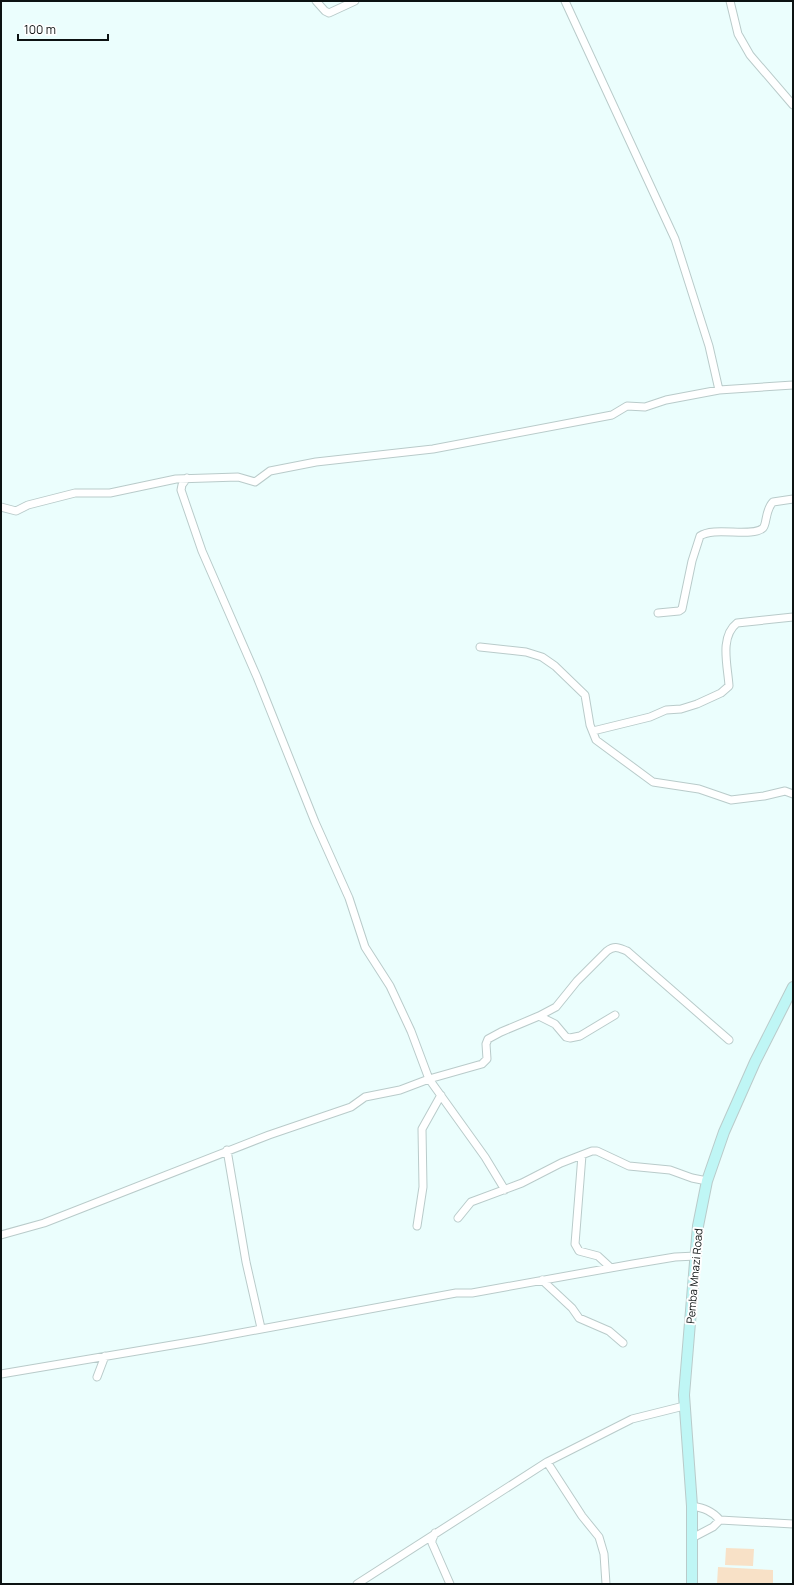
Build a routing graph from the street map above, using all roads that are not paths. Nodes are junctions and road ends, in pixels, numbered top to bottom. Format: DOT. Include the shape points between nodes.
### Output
graph roads {
  1 [pos="316,1"];
  2 [pos="355,1"];
  3 [pos="564,1"];
  4 [pos="732,2"];
  5 [pos="793,104"];
  6 [pos="793,385"];
  7 [pos="719,390"];
  8 [pos="187,478"];
  9 [pos="793,499"];
  10 [pos="1,507"];
  11 [pos="658,613"];
  12 [pos="793,617"];
  13 [pos="480,647"];
  14 [pos="593,732"];
  15 [pos="792,791"];
  16 [pos="793,987"];
  17 [pos="615,1015"];
  18 [pos="539,1016"];
  19 [pos="729,1040"];
  20 [pos="429,1079"];
  21 [pos="441,1095"];
  22 [pos="227,1150"];
  23 [pos="582,1155"];
  24 [pos="707,1181"];
  25 [pos="505,1190"];
  26 [pos="458,1218"];
  27 [pos="417,1226"];
  28 [pos="1,1235"];
  29 [pos="696,1256"];
  30 [pos="612,1268"];
  31 [pos="542,1280"];
  32 [pos="261,1328"];
  33 [pos="623,1343"];
  34 [pos="106,1356"];
  35 [pos="1,1374"];
  36 [pos="97,1377"];
  37 [pos="684,1406"];
  38 [pos="547,1462"];
  39 [pos="692,1506"];
  40 [pos="720,1520"];
  41 [pos="793,1524"];
  42 [pos="436,1532"];
  43 [pos="694,1536"];
  44 [pos="357,1584"];
  45 [pos="450,1584"];
  46 [pos="606,1584"];
  47 [pos="692,1584"];
  1 -- 2 [label="street" via="329,13"];
  3 -- 7 [label="street" via="675,239"];
  4 -- 5 [label="street" via="738,34 750,55"];
  6 -- 7 [label="street"];
  7 -- 8 [label="street" via="666,400 645,407 627,406 612,415 444,447 344,458 270,471 255,482 238,476"];
  8 -- 10 [label="street" via="105,493 75,492 34,503 16,511"];
  8 -- 20 [label="street" via="182,485 182,495 202,551 349,898 365,947 390,986"];
  9 -- 11 [label="street" via="773,502 766,512 764,526 761,529 709,532 700,536 693,555 682,609"];
  12 -- 14 [label="street" via="737,623 732,627 727,635 726,644 729,686 721,693 681,709 666,710 650,717"];
  13 -- 14 [label="street" via="526,652 542,657 555,666 584,695"];
  14 -- 15 [label="street" via="601,745 648,779 658,783 688,786 731,800"];
  16 -- 24 [label="main road, Pemba Mnazi Road" via="755,1062 724,1132"];
  17 -- 18 [label="street" via="580,1036 570,1038 555,1024"];
  18 -- 19 [label="street" via="553,1009 607,950 617,947 627,952"];
  18 -- 20 [label="street" via="490,1037 486,1044 487,1059 482,1064"];
  20 -- 21 [label="street"];
  20 -- 22 [label="street" via="400,1090 365,1097 350,1107"];
  21 -- 25 [label="street"];
  21 -- 27 [label="street" via="422,1129 423,1187"];
  22 -- 28 [label="street" via="44,1223"];
  22 -- 32 [label="street" via="246,1262"];
  23 -- 24 [label="street" via="597,1151 629,1166 670,1170"];
  23 -- 25 [label="street"];
  23 -- 30 [label="street" via="575,1244 580,1251 598,1256"];
  24 -- 29 [label="main road, Pemba Mnazi Road" via="698,1226"];
  25 -- 26 [label="street" via="471,1202"];
  29 -- 30 [label="street"];
  29 -- 37 [label="main road, Pemba Mnazi Road"];
  30 -- 31 [label="street"];
  31 -- 32 [label="street"];
  31 -- 33 [label="street" via="579,1318 609,1331"];
  32 -- 34 [label="street"];
  34 -- 35 [label="street"];
  34 -- 36 [label="street"];
  37 -- 38 [label="street" via="632,1419"];
  37 -- 39 [label="main road, Pemba Mnazi Road"];
  38 -- 42 [label="street" via="488,1498 470,1513"];
  38 -- 46 [label="street" via="582,1516 599,1537 604,1554"];
  39 -- 40 [label="street" via="714,1513"];
  39 -- 43 [label="main road, Pemba Mnazi Road"];
  40 -- 41 [label="street"];
  40 -- 43 [label="street" via="713,1527"];
  42 -- 44 [label="street"];
  42 -- 45 [label="street" via="432,1543"];
  43 -- 47 [label="main road, Pemba Mnazi Road"];
}
